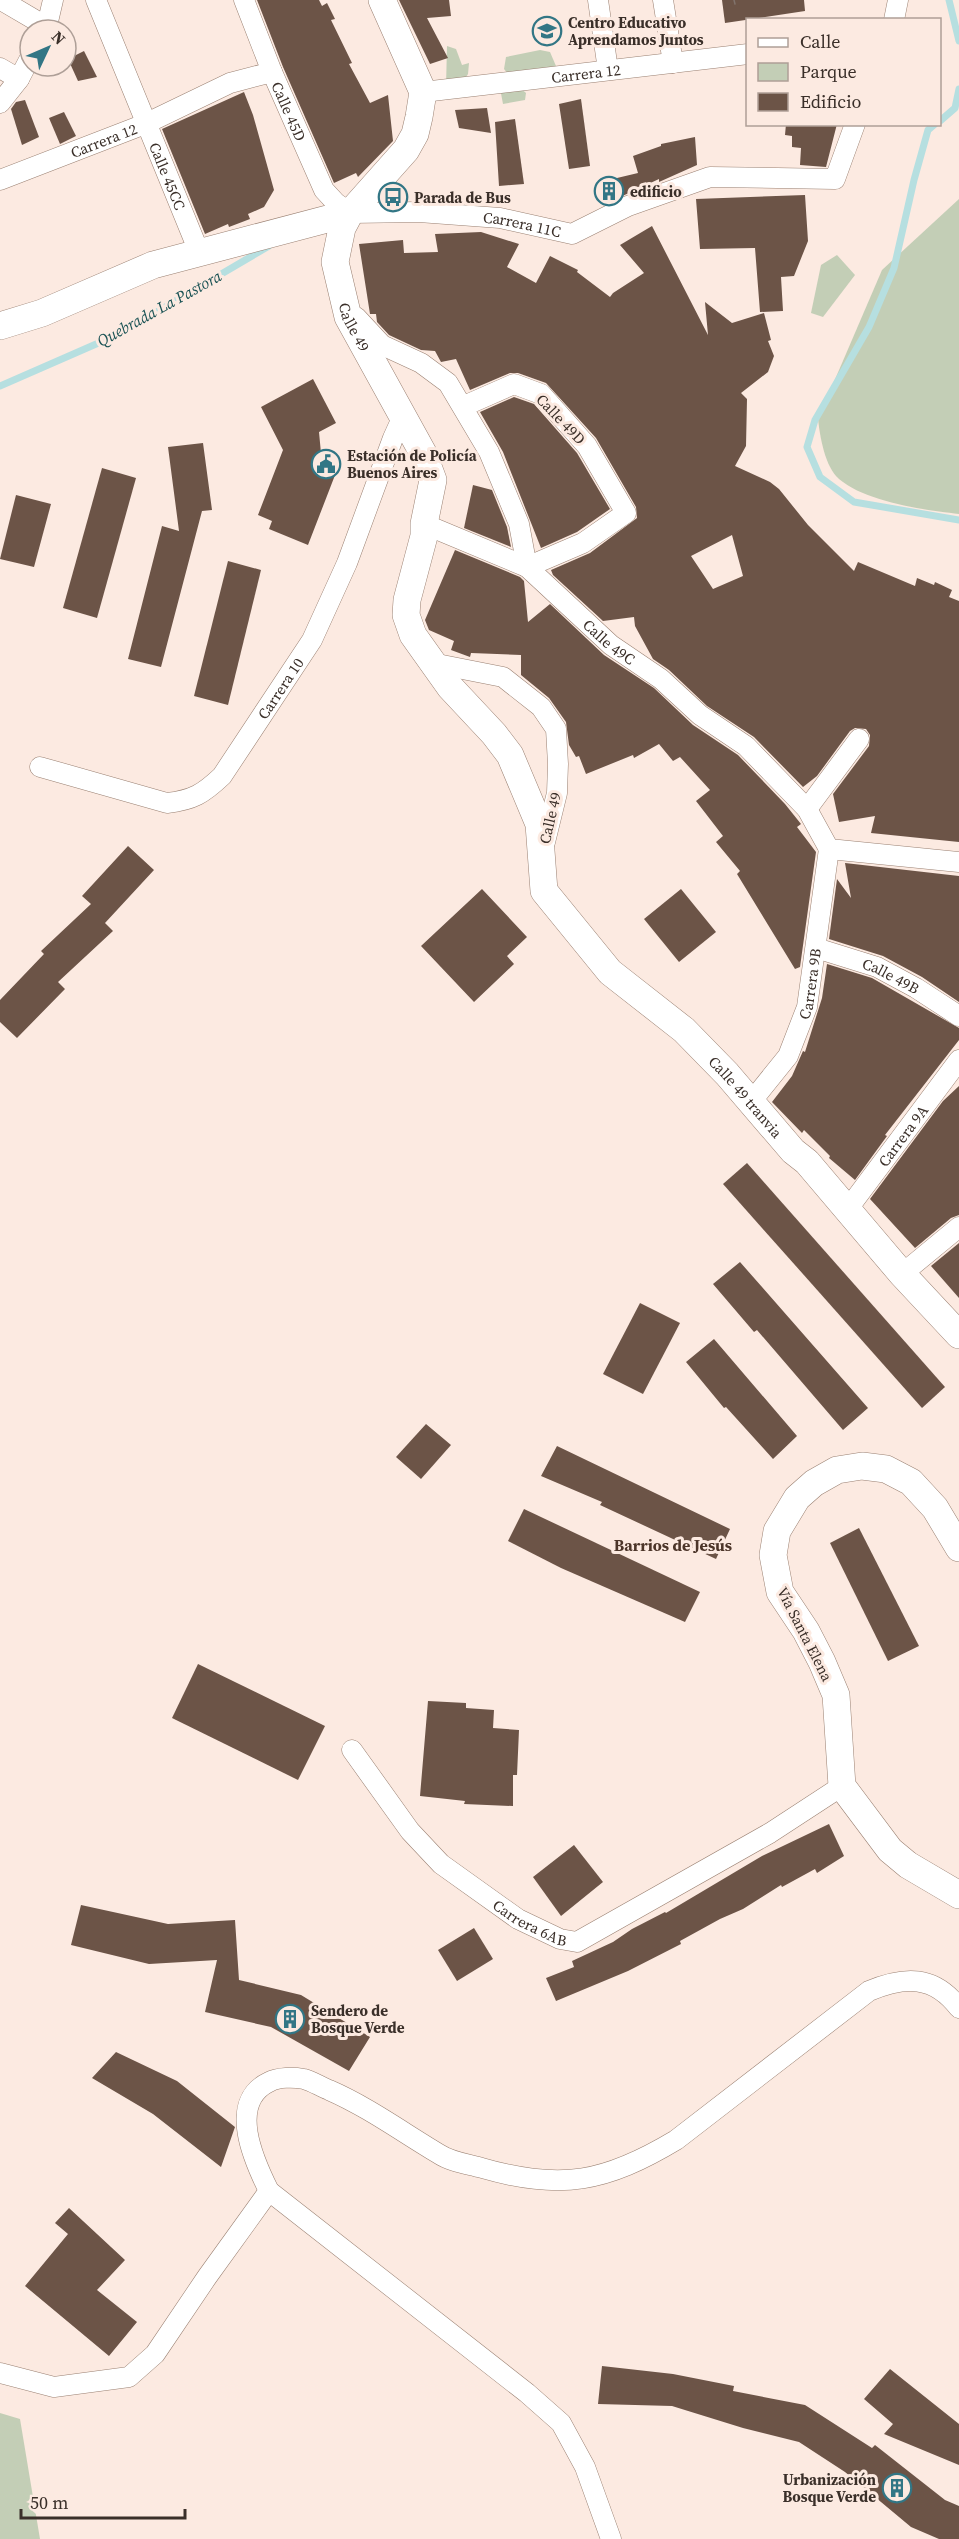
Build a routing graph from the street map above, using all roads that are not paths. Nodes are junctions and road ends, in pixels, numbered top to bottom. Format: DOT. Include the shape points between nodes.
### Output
graph roads {
  1 [pos="1,0"];
  2 [pos="52,0"];
  3 [pos="96,0"];
  4 [pos="244,0"];
  5 [pos="382,0"];
  6 [pos="598,0"];
  7 [pos="663,0"];
  8 [pos="898,0"];
  9 [pos="29,18"];
  10 [pos="48,18"];
  11 [pos="894,18"];
  12 [pos="746,54"];
  13 [pos="673,63"];
  14 [pos="0,68"];
  15 [pos="608,70"];
  16 [pos="272,72"];
  17 [pos="19,79"];
  18 [pos="423,92"];
  19 [pos="0,103"];
  20 [pos="145,124"];
  21 [pos="854,126"];
  22 [pos="0,180"];
  23 [pos="350,213"];
  24 [pos="199,252"];
  25 [pos="348,317"];
  26 [pos="0,326"];
  27 [pos="464,406"];
  28 [pos="403,416"];
  29 [pos="424,524"];
  30 [pos="527,567"];
  31 [pos="432,663"];
  32 [pos="859,739"];
  33 [pos="40,768"];
  34 [pos="807,809"];
  35 [pos="829,849"];
  36 [pos="540,860"];
  37 [pos="959,862"];
  38 [pos="816,948"];
  39 [pos="959,1016"];
  40 [pos="959,1060"];
  41 [pos="751,1102"];
  42 [pos="847,1210"];
  43 [pos="959,1227"];
  44 [pos="902,1274"];
  45 [pos="955,1324"];
  46 [pos="959,1548"];
  47 [pos="352,1750"];
  48 [pos="842,1786"];
  49 [pos="959,1895"];
  50 [pos="959,2008"];
  51 [pos="269,2191"];
  52 [pos="0,2373"];
  53 [pos="611,2539"];
  1 -- 9 [label="street"];
  2 -- 10 [label="street"];
  3 -- 20 [label="street, Calle 45CC"];
  4 -- 16 [label="street, Calle 45D"];
  5 -- 18 [label="main road"];
  6 -- 15 [label="street"];
  7 -- 13 [label="street"];
  8 -- 11 [label="street"];
  12 -- 13 [label="street, Carrera 12"];
  13 -- 15 [label="street, Carrera 12"];
  14 -- 17 [label="street"];
  15 -- 18 [label="street, Carrera 12"];
  16 -- 20 [label="street, Carrera 12" via="230,83"];
  16 -- 23 [label="street, Calle 45D" via="324,190"];
  17 -- 19 [label="street"];
  18 -- 23 [label="main road, Calle 49" via="415,134 406,150"];
  20 -- 22 [label="street, Carrera 12"];
  20 -- 24 [label="street, Calle 45CC"];
  21 -- 23 [label="street, Carrera 11C" via="835,179 710,177 628,206 572,234 500,218"];
  23 -- 24 [label="main road, Carrera 11C"];
  23 -- 25 [label="main road, Calle 49" via="342,228 335,261"];
  24 -- 26 [label="main road, Carrera 11C" via="153,265 42,313"];
  25 -- 27 [label="street" via="358,317 382,345 421,363 448,383"];
  25 -- 28 [label="main road, Calle 49"];
  27 -- 30 [label="street" via="489,452 519,524"];
  27 -- 30 [label="street, Calle 49D" via="514,384 541,394 587,446 626,513 583,543"];
  28 -- 29 [label="main road, Calle 49" via="433,480"];
  28 -- 33 [label="street, Carrera 10" via="312,640 222,776 187,801 167,803"];
  29 -- 30 [label="street"];
  29 -- 31 [label="main road, Calle 49" via="406,615 413,635"];
  30 -- 34 [label="street, Calle 49C" via="611,645 746,746"];
  31 -- 36 [label="main road, Calle 49" via="510,755 539,824"];
  31 -- 36 [label="street, Calle 49" via="503,677 540,707 556,729 557,793"];
  32 -- 34 [label="street"];
  34 -- 35 [label="street, Calle 49C"];
  35 -- 37 [label="street"];
  35 -- 38 [label="street, Carrera 9B"];
  36 -- 41 [label="main road, Calle 49 tranvia" via="544,891 610,972 684,1030"];
  38 -- 39 [label="street, Calle 49B" via="877,967"];
  38 -- 41 [label="street, Carrera 9B" via="807,1007 788,1056"];
  40 -- 42 [label="street, Carrera 9A"];
  41 -- 42 [label="main road, Calle 49 tranvia"];
  42 -- 44 [label="main road, Calle 49 tranvia"];
  43 -- 44 [label="street"];
  44 -- 45 [label="main road, Calle 49 tranvia"];
  46 -- 48 [label="main road, Vía Santa Elena" via="935,1508 911,1482 886,1469 862,1466 837,1470 814,1483 797,1498 777,1531 773,1555 780,1592 806,1631 836,1695"];
  47 -- 48 [label="street, Carrera 6AB" via="410,1831 441,1864 518,1919 560,1940 577,1942 770,1833"];
  48 -- 49 [label="main road" via="890,1850"];
  50 -- 51 [label="street" via="948,1994 925,1982 903,1981 876,1989 853,2002 676,2140 609,2174 565,2182 505,2175 441,2156 346,2097 304,2079 277,2078 259,2086 246,2110 248,2136"];
  51 -- 52 [label="street" via="156,2354 129,2377 54,2387"];
  51 -- 53 [label="street" via="561,2423 585,2467"];
}
